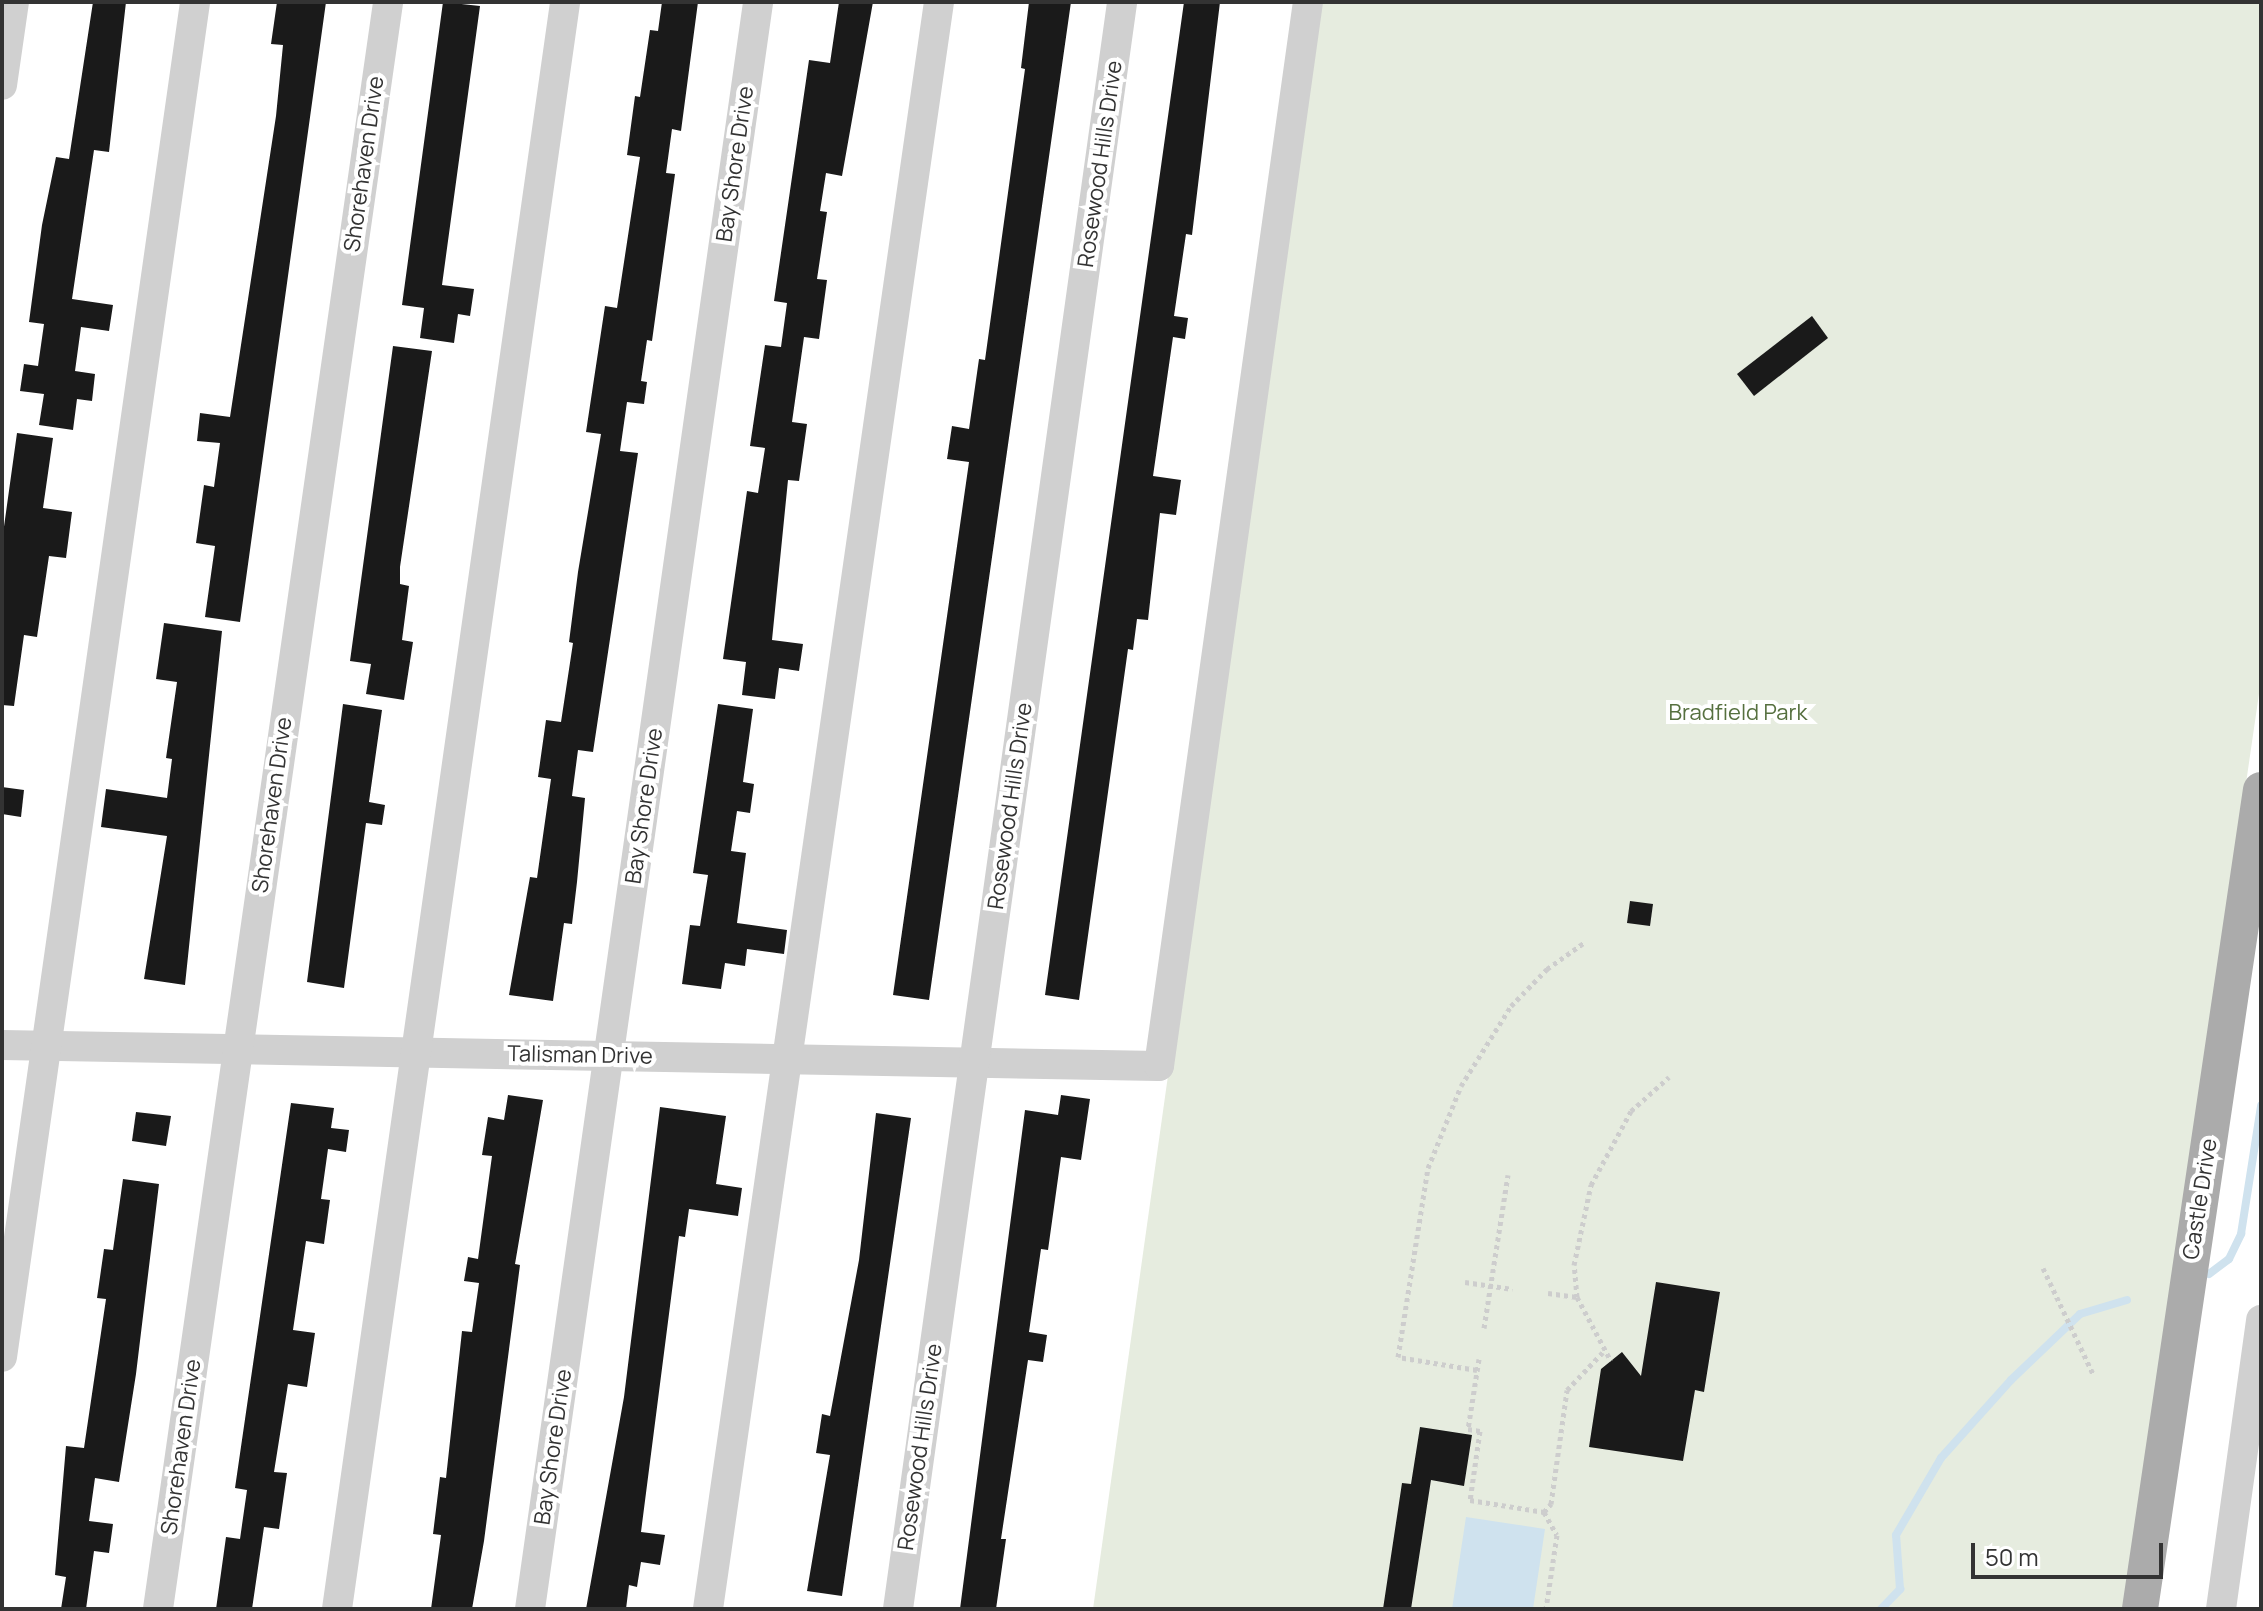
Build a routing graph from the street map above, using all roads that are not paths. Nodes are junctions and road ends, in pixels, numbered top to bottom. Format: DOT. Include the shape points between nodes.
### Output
graph roads {
  1 [pos="14,2"];
  2 [pos="195,2"];
  3 [pos="388,2"];
  4 [pos="565,2"];
  5 [pos="758,2"];
  6 [pos="939,2"];
  7 [pos="1122,2"];
  8 [pos="1308,2"];
  9 [pos="2,85"];
  10 [pos="2261,790"];
  11 [pos="2,1045"];
  12 [pos="46,1045"];
  13 [pos="236,1050"];
  14 [pos="415,1052"];
  15 [pos="609,1056"];
  16 [pos="786,1057"];
  17 [pos="972,1062"];
  18 [pos="2261,1320"];
  19 [pos="2,1357"];
  20 [pos="158,1609"];
  21 [pos="337,1609"];
  22 [pos="530,1609"];
  23 [pos="708,1609"];
  24 [pos="898,1609"];
  25 [pos="2140,1609"];
  26 [pos="2221,1609"];
  1 -- 9 [label="street"];
  2 -- 12 [label="street"];
  3 -- 13 [label="street, Shorehaven Drive"];
  4 -- 14 [label="street"];
  5 -- 15 [label="street, Bay Shore Drive"];
  6 -- 16 [label="street"];
  7 -- 17 [label="street, Rosewood Hills Drive"];
  8 -- 17 [label="street, Talisman Drive" via="1159,1066"];
  10 -- 25 [label="main road, Castle Drive"];
  11 -- 12 [label="street, Talisman Drive"];
  12 -- 13 [label="street, Talisman Drive"];
  12 -- 19 [label="street"];
  13 -- 14 [label="street, Talisman Drive"];
  13 -- 20 [label="street, Shorehaven Drive"];
  14 -- 15 [label="street, Talisman Drive"];
  14 -- 21 [label="street"];
  15 -- 16 [label="street, Talisman Drive"];
  15 -- 22 [label="street, Bay Shore Drive"];
  16 -- 17 [label="street, Talisman Drive"];
  16 -- 23 [label="street"];
  17 -- 24 [label="street, Rosewood Hills Drive"];
  18 -- 26 [label="street"];
}
